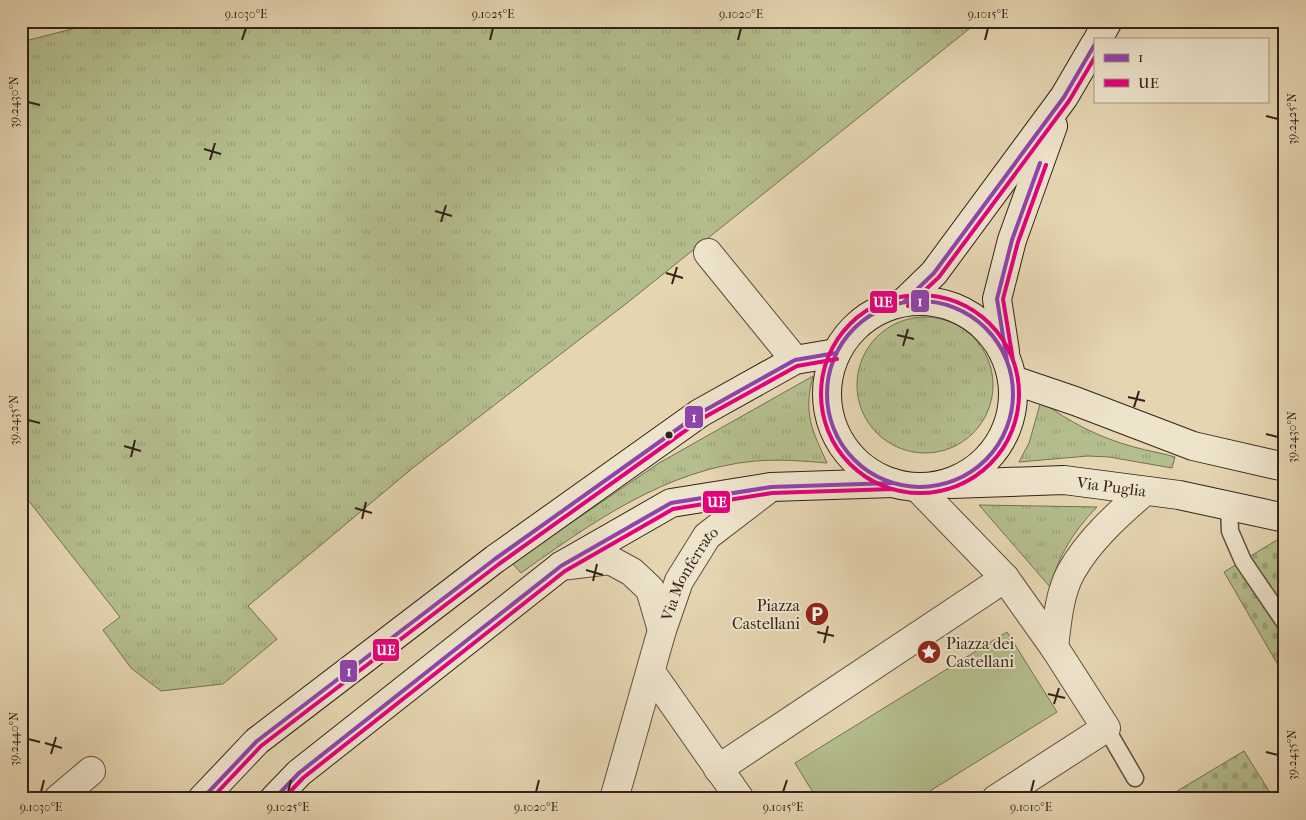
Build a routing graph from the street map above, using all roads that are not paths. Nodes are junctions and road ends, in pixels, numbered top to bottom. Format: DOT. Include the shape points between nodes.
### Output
graph roads {
  1 [pos="1108,21"];
  2 [pos="1099,38"];
  3 [pos="1094,46"];
  4 [pos="1064,97"];
  5 [pos="708,253"];
  6 [pos="904,302"];
  7 [pos="836,354"];
  8 [pos="795,360"];
  9 [pos="1010,370"];
  10 [pos="1285,467"];
  11 [pos="916,485"];
  12 [pos="771,487"];
  13 [pos="1145,491"];
  14 [pos="1229,506"];
  15 [pos="1285,518"];
  16 [pos="561,566"];
  17 [pos="1005,578"];
  18 [pos="1285,623"];
  19 [pos="662,630"];
  20 [pos="1054,647"];
  21 [pos="651,672"];
  22 [pos="1106,728"];
  23 [pos="718,769"];
  24 [pos="91,771"];
  25 [pos="1135,778"];
  26 [pos="58,799"];
  27 [pos="202,799"];
  28 [pos="274,799"];
  29 [pos="614,799"];
  30 [pos="740,799"];
  31 [pos="996,799"];
  1 -- 2 [label="street"];
  3 -- 4 [label="street"];
  4 -- 6 [label="street" via="934,273"];
  4 -- 9 [label="street" via="1012,240 997,299"];
  5 -- 8 [label="street"];
  6 -- 7 [label="street" via="876,312 852,329"];
  6 -- 9 [label="street" via="936,302 966,313 990,333"];
  7 -- 8 [label="street"];
  7 -- 11 [label="street" via="827,384 829,416 842,446 864,469"];
  8 -- 27 [label="street" via="700,413 495,559 257,741"];
  9 -- 10 [label="street" via="1075,401 1194,446"];
  9 -- 11 [label="street" via="1013,406 1006,431 993,452 974,470 951,482"];
  11 -- 12 [label="street"];
  11 -- 13 [label="street, Via Puglia" via="1064,480"];
  11 -- 17 [label="street"];
  12 -- 16 [label="street" via="671,504"];
  12 -- 19 [label="street, Via Monferrato" via="706,536 679,581"];
  13 -- 14 [label="street, Via Puglia" via="1179,494"];
  13 -- 20 [label="street" via="1097,536 1070,574 1059,608"];
  14 -- 15 [label="street, Via Puglia"];
  14 -- 18 [label="lane" via="1230,531 1243,561"];
  16 -- 19 [label="street, Via Monferrato" via="610,560 632,572 650,590"];
  16 -- 28 [label="street" via="299,773"];
  17 -- 20 [label="street"];
  17 -- 23 [label="street"];
  19 -- 21 [label="street, Via Monferrato"];
  20 -- 22 [label="street"];
  21 -- 23 [label="street"];
  21 -- 29 [label="street, Via Monferrato"];
  22 -- 25 [label="lane"];
  22 -- 31 [label="street"];
  23 -- 30 [label="street"];
  24 -- 26 [label="street"];
}
